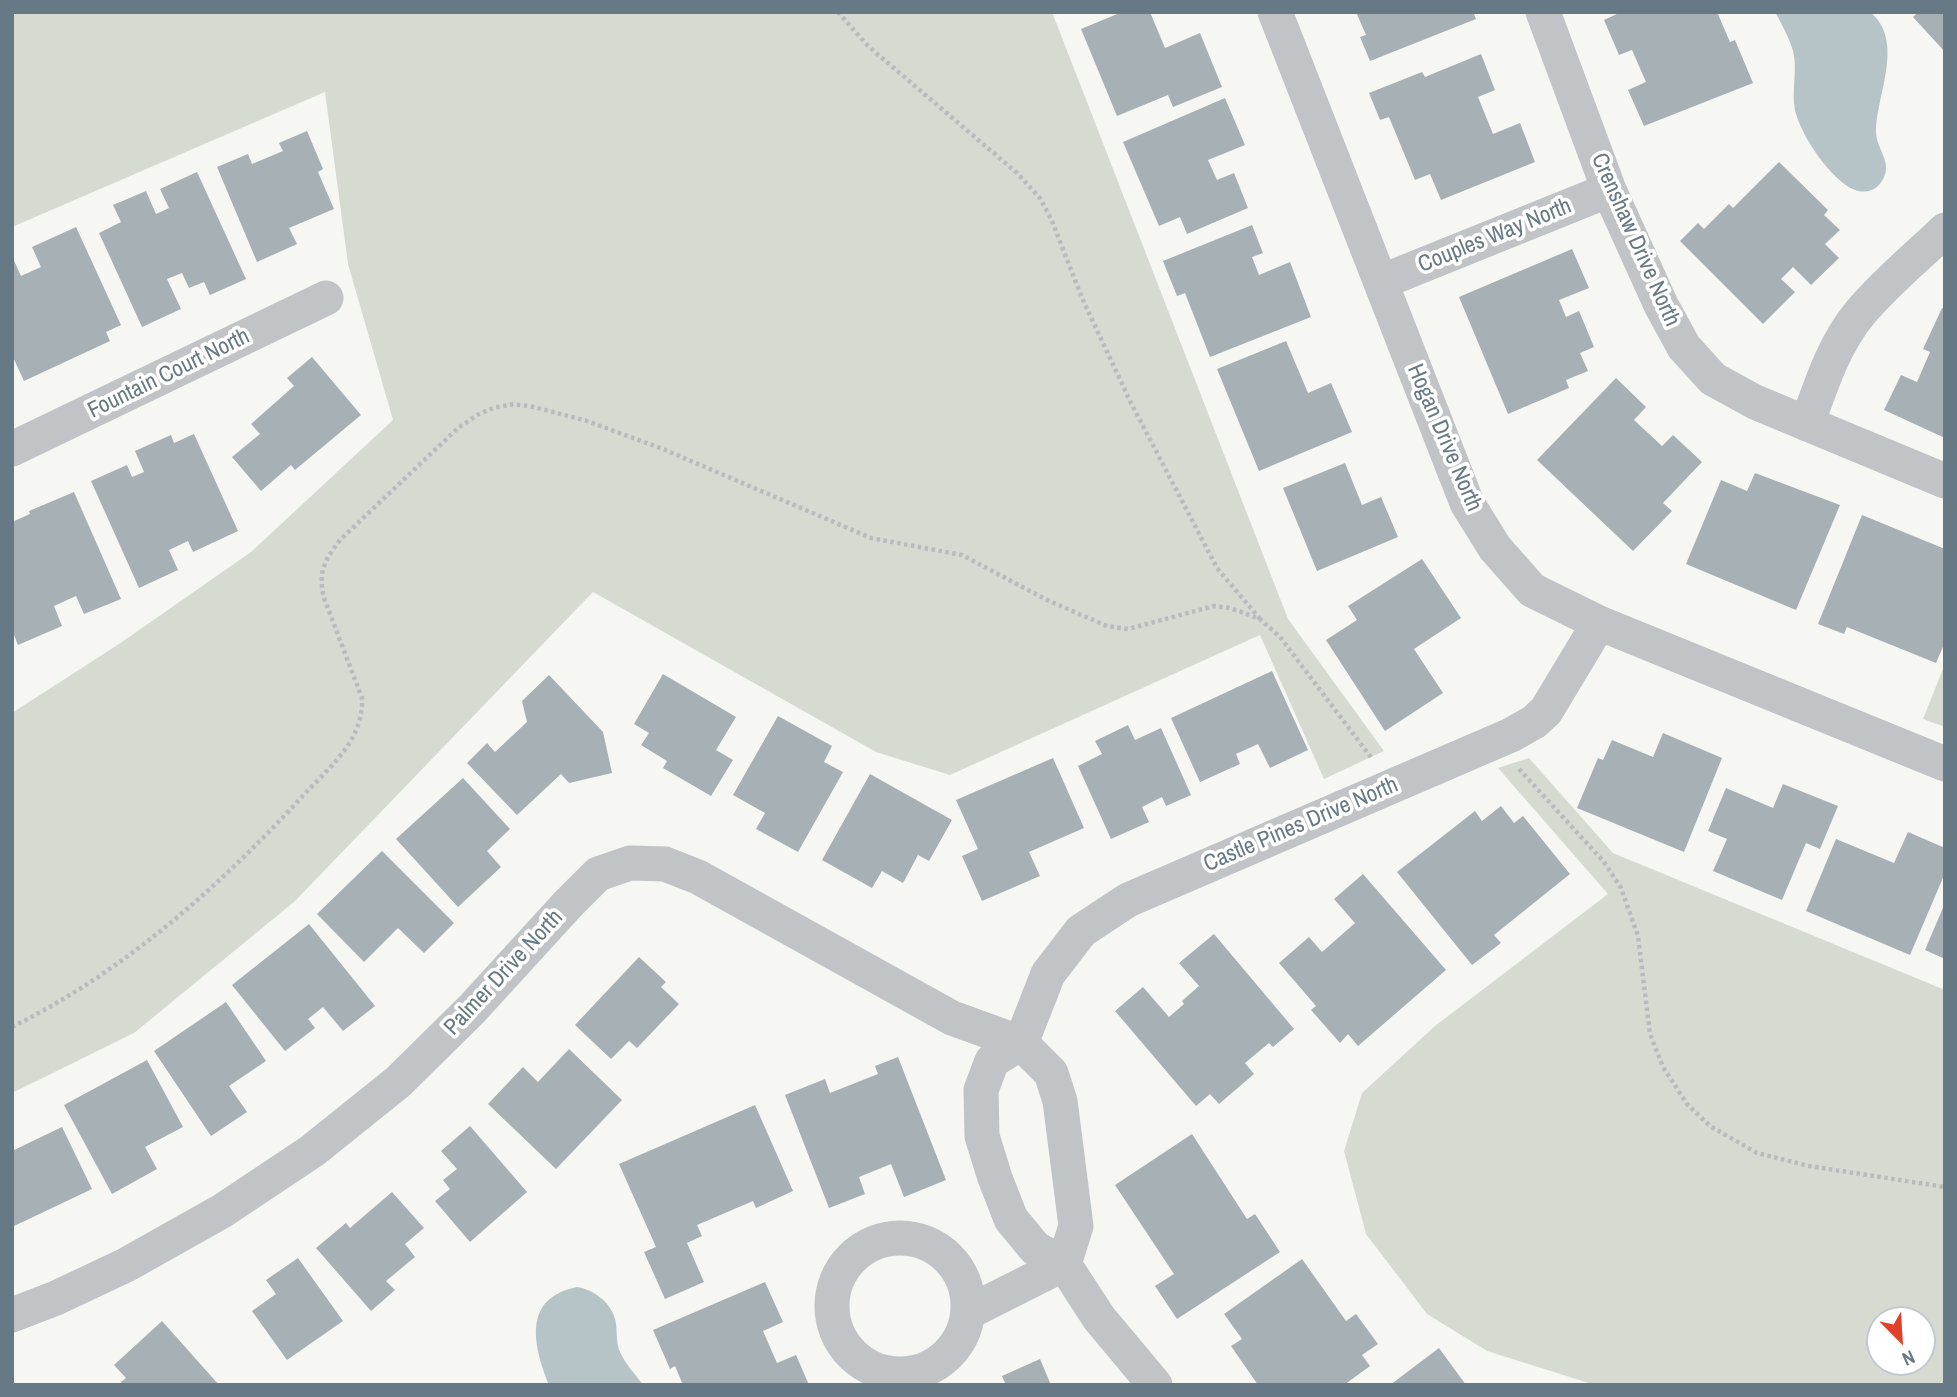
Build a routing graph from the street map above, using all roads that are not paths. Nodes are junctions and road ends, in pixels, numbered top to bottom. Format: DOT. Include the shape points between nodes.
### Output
graph roads {
  1 [pos="1275,12"];
  2 [pos="1543,12"];
  3 [pos="1609,190"];
  4 [pos="1945,230"];
  5 [pos="1381,282"];
  6 [pos="326,298"];
  7 [pos="1807,424"];
  8 [pos="12,449"];
  9 [pos="1945,481"];
  10 [pos="1600,623"];
  11 [pos="1945,764"];
  12 [pos="1021,1043"];
  13 [pos="1064,1264"];
  14 [pos="969,1312"];
  15 [pos="12,1315"];
  16 [pos="1155,1385"];
  1 -- 5 [label="street, Hogan Drive North"];
  2 -- 3 [label="street, Crenshaw Drive North"];
  3 -- 5 [label="street, Couples Way North"];
  3 -- 7 [label="street, Crenshaw Drive North" via="1684,347 1713,379"];
  4 -- 7 [label="street" via="1860,313 1838,345"];
  5 -- 10 [label="street, Hogan Drive North" via="1467,503 1495,548 1532,590"];
  6 -- 8 [label="street, Fountain Court North"];
  7 -- 9 [label="street, Crenshaw Drive North"];
  10 -- 11 [label="street, Hogan Drive North"];
  10 -- 12 [label="street, Castle Pines Drive North" via="1546,711 1534,722 1128,900 1081,931 1048,974"];
  12 -- 13 [label="street" via="1051,1073 1060,1101 1076,1226"];
  12 -- 13 [label="street" via="992,1061 981,1090 982,1136 1011,1219 1035,1248"];
  12 -- 15 [label="street, Palmer Drive North" via="951,1018 698,877 665,864 630,863 598,874 398,1082 312,1151 222,1211 126,1265"];
  13 -- 14 [label="street"];
  13 -- 16 [label="street" via="1099,1318"];
}
